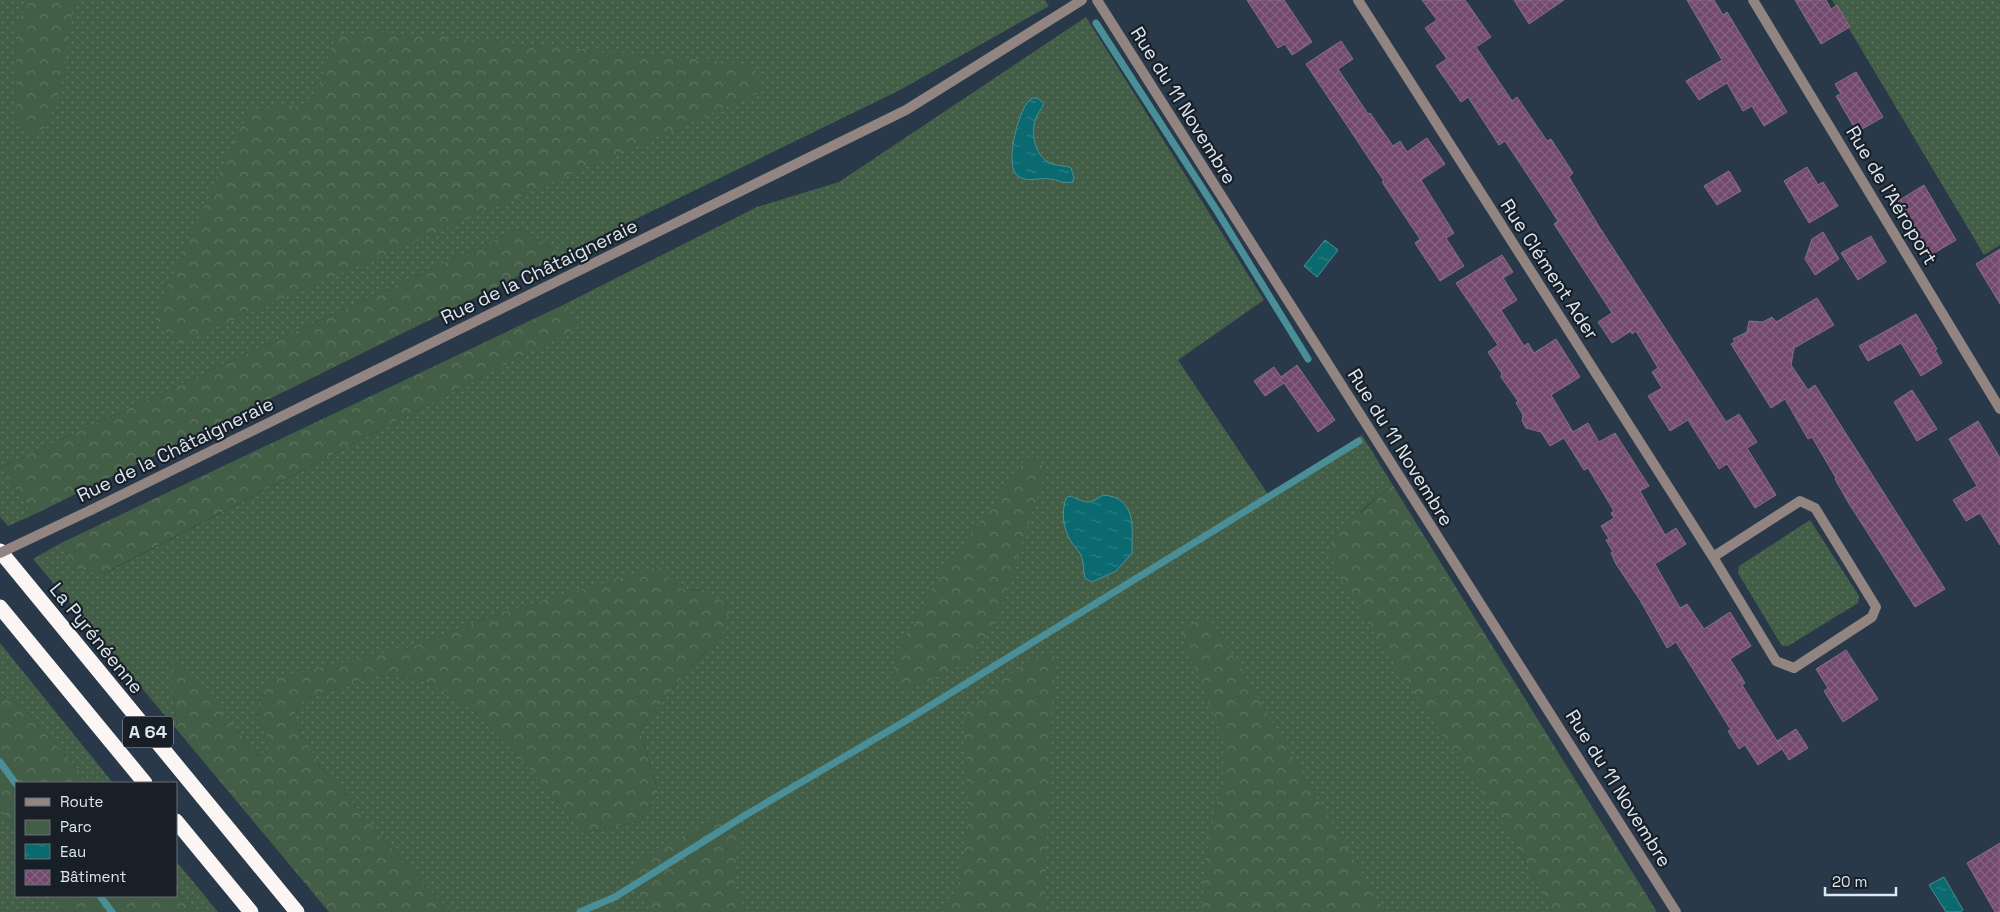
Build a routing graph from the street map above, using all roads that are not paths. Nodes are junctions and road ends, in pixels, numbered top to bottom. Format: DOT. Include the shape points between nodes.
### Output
graph roads {
  1 [pos="1082,0"];
  2 [pos="1097,0"];
  3 [pos="1358,0"];
  4 [pos="1753,0"];
  5 [pos="2000,408"];
  6 [pos="0,552"];
  7 [pos="1713,557"];
  8 [pos="0,606"];
  9 [pos="144,782"];
  10 [pos="178,823"];
  11 [pos="251,912"];
  12 [pos="297,912"];
  13 [pos="1676,912"];
  1 -- 6 [label="street, Rue de la Châtaigneraie, bridge" via="906,110"];
  2 -- 13 [label="street, Rue du 11 Novembre"];
  3 -- 7 [label="street, Rue Clément Ader"];
  4 -- 5 [label="street, Rue de l'Aéroport"];
  6 -- 12 [label="highway, La Pyrénéenne / A 64"];
  7 -- 7 [label="street, Rue Clément Ader" via="1776,661 1794,668 1872,617 1876,607 1815,508 1800,501"];
  8 -- 9 [label="highway, A 64"];
  10 -- 11 [label="highway"];
}
